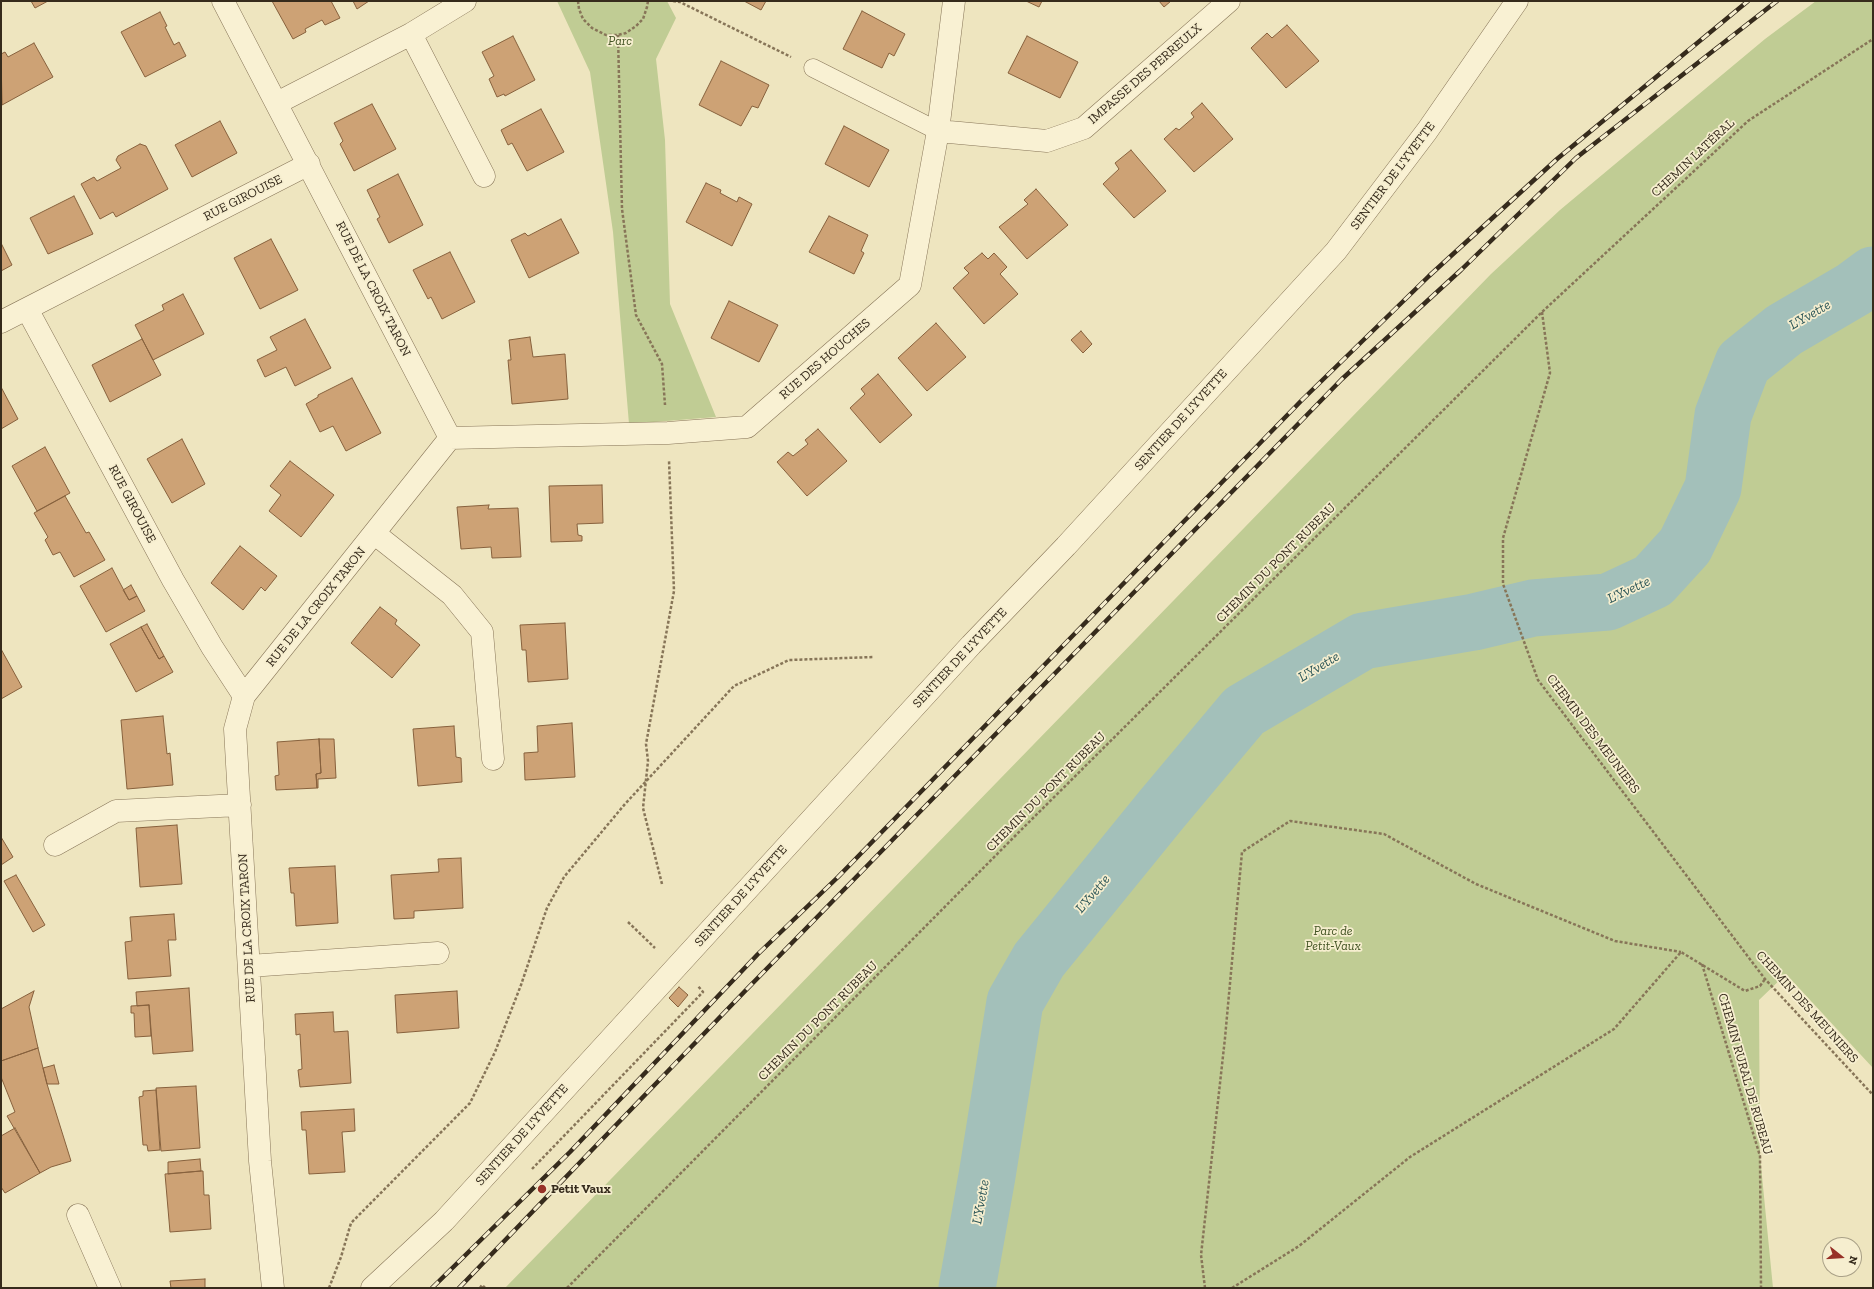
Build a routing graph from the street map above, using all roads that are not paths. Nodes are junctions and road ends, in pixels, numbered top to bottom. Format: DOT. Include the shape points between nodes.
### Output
graph roads {
  1 [pos="223,1"];
  2 [pos="464,1"];
  3 [pos="954,1"];
  4 [pos="1229,1"];
  5 [pos="1517,1"];
  6 [pos="411,34"];
  7 [pos="813,68"];
  8 [pos="277,103"];
  9 [pos="938,131"];
  10 [pos="309,164"];
  11 [pos="484,176"];
  12 [pos="27,309"];
  13 [pos="1,322"];
  14 [pos="450,438"];
  15 [pos="374,534"];
  16 [pos="244,696"];
  17 [pos="493,759"];
  18 [pos="240,805"];
  19 [pos="55,845"];
  20 [pos="438,953"];
  21 [pos="249,966"];
  22 [pos="78,1215"];
  23 [pos="110,1288"];
  24 [pos="273,1288"];
  25 [pos="372,1288"];
  1 -- 8 [label="street, RUE DE LA CROIX TARON"];
  2 -- 6 [label="street"];
  3 -- 9 [label="street, RUE DES HOUCHES"];
  4 -- 9 [label="street, IMPASSE DES PERREULX" via="1084,128 1048,141"];
  5 -- 25 [label="street, SENTIER DE L'YVETTE" via="1428,131 1336,251 444,1221"];
  6 -- 8 [label="street"];
  6 -- 11 [label="street"];
  7 -- 9 [label="lane"];
  8 -- 10 [label="street, RUE DE LA CROIX TARON"];
  9 -- 14 [label="street, RUE DES HOUCHES" via="910,285 747,426 668,433"];
  10 -- 12 [label="street, RUE GIROUISE"];
  10 -- 14 [label="street, RUE DE LA CROIX TARON"];
  12 -- 13 [label="street, RUE GIROUISE"];
  12 -- 16 [label="street, RUE GIROUISE" via="173,580"];
  14 -- 15 [label="street, RUE DE LA CROIX TARON"];
  15 -- 16 [label="street, RUE DE LA CROIX TARON"];
  15 -- 17 [label="street" via="452,595 482,632"];
  16 -- 18 [label="street, RUE DE LA CROIX TARON" via="235,729"];
  18 -- 19 [label="street" via="116,811"];
  18 -- 21 [label="street, RUE DE LA CROIX TARON"];
  20 -- 21 [label="street"];
  21 -- 24 [label="street, RUE DE LA CROIX TARON" via="260,1161"];
  22 -- 23 [label="street"];
}
